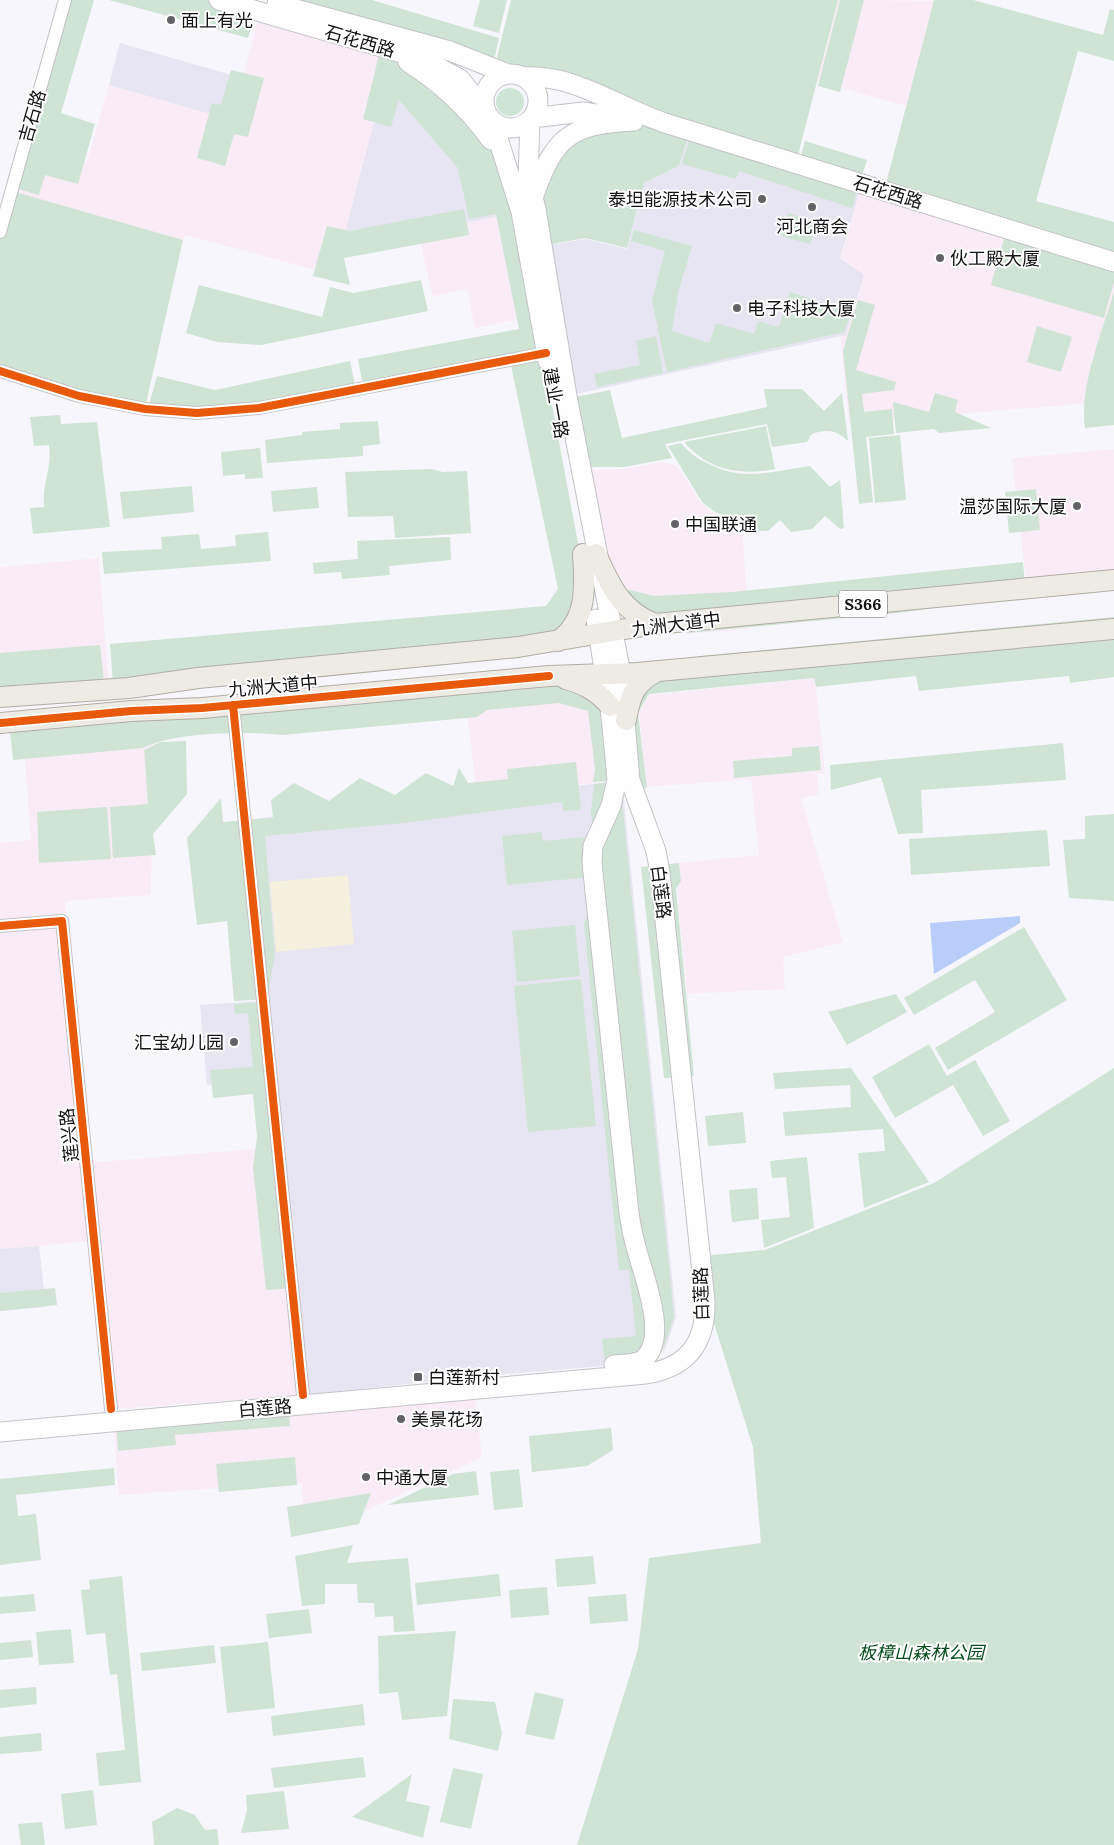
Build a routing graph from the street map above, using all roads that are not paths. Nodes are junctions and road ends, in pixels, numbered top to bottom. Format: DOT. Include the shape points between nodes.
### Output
graph roads {
  1 [pos="65,0"];
  2 [pos="219,0"];
  3 [pos="262,0"];
  4 [pos="375,44"];
  5 [pos="515,76"];
  6 [pos="487,114"];
  7 [pos="531,119"];
  8 [pos="634,121"];
  9 [pos="662,122"];
  10 [pos="508,169"];
  11 [pos="533,199"];
  12 [pos="0,232"];
  13 [pos="1114,262"];
  14 [pos="546,352"];
  15 [pos="0,371"];
  16 [pos="590,554"];
  17 [pos="1114,580"];
  18 [pos="655,624"];
  19 [pos="1114,629"];
  20 [pos="606,633"];
  21 [pos="558,640"];
  22 [pos="656,672"];
  23 [pos="613,675"];
  24 [pos="549,676"];
  25 [pos="0,697"];
  26 [pos="232,705"];
  27 [pos="610,706"];
  28 [pos="626,720"];
  29 [pos="0,723"];
  30 [pos="0,926"];
  31 [pos="303,1395"];
  32 [pos="112,1409"];
  33 [pos="0,1420"];
  34 [pos="0,1432"];
  1 -- 12 [label="street, 吉石路"];
  2 -- 4 [label="main road, 石花西路"];
  3 -- 5 [label="main road, 石花西路" via="450,50"];
  4 -- 6 [label="main road, 石花西路" via="423,59 460,79"];
  4 -- 10 [label="main road" via="408,62 448,92 479,123"];
  5 -- 6 [label="main road" via="500,76 488,86 483,102"];
  5 -- 7 [label="main road" via="529,81 536,93 537,107"];
  5 -- 9 [label="main road, 石花西路" via="542,76 570,82"];
  6 -- 7 [label="main road" via="494,123 509,128 524,125"];
  6 -- 10 [label="main road, 建业一路"];
  7 -- 8 [label="main road, 石花西路" via="583,112"];
  7 -- 11 [label="main road, 建业一路" via="528,166"];
  8 -- 9 [label="main road, 石花西路"];
  8 -- 11 [label="main road" via="611,122 571,134 548,159"];
  9 -- 13 [label="main road, 石花西路"];
  10 -- 14 [label="main road, 建业一路" via="521,212"];
  11 -- 16 [label="main road, 建业一路"];
  14 -- 15 [label="street" via="259,408 197,413 145,409 79,396"];
  14 -- 16 [label="main road, 建业一路"];
  16 -- 18 [label="main road" via="628,610"];
  16 -- 20 [label="main road, 建业一路"];
  16 -- 21 [label="main road" via="582,609 574,624"];
  17 -- 18 [label="main road, 九洲大道中 / S366"];
  18 -- 20 [label="main road, 九洲大道中 / S366"];
  19 -- 22 [label="main road, 九洲大道中"];
  20 -- 21 [label="main road, 九洲大道中 / S366"];
  20 -- 23 [label="main road, 白莲路"];
  21 -- 25 [label="main road, 九洲大道中 / S366" via="518,648 198,678 129,688"];
  22 -- 23 [label="main road, 九洲大道中"];
  22 -- 28 [label="main road" via="637,685 632,693"];
  23 -- 24 [label="main road, 九洲大道中"];
  23 -- 27 [label="main road, 白莲路"];
  23 -- 28 [label="main road, 白莲路"];
  24 -- 26 [label="main road, 九洲大道中"];
  24 -- 27 [label="main road" via="590,688"];
  26 -- 29 [label="main road, 九洲大道中"];
  26 -- 31 [label="street"];
  27 -- 31 [label="main road, 白莲路" via="617,785 593,846 592,863 629,1212 652,1306 654,1327 650,1350 642,1360 631,1364"];
  28 -- 34 [label="main road, 白莲路" via="631,784 656,850 660,873 705,1301 703,1328 689,1355 674,1366 646,1374"];
  30 -- 32 [label="street, 莲兴路" via="62,921"];
  31 -- 32 [label="main road, 白莲路"];
  32 -- 33 [label="main road, 白莲路"];
}
